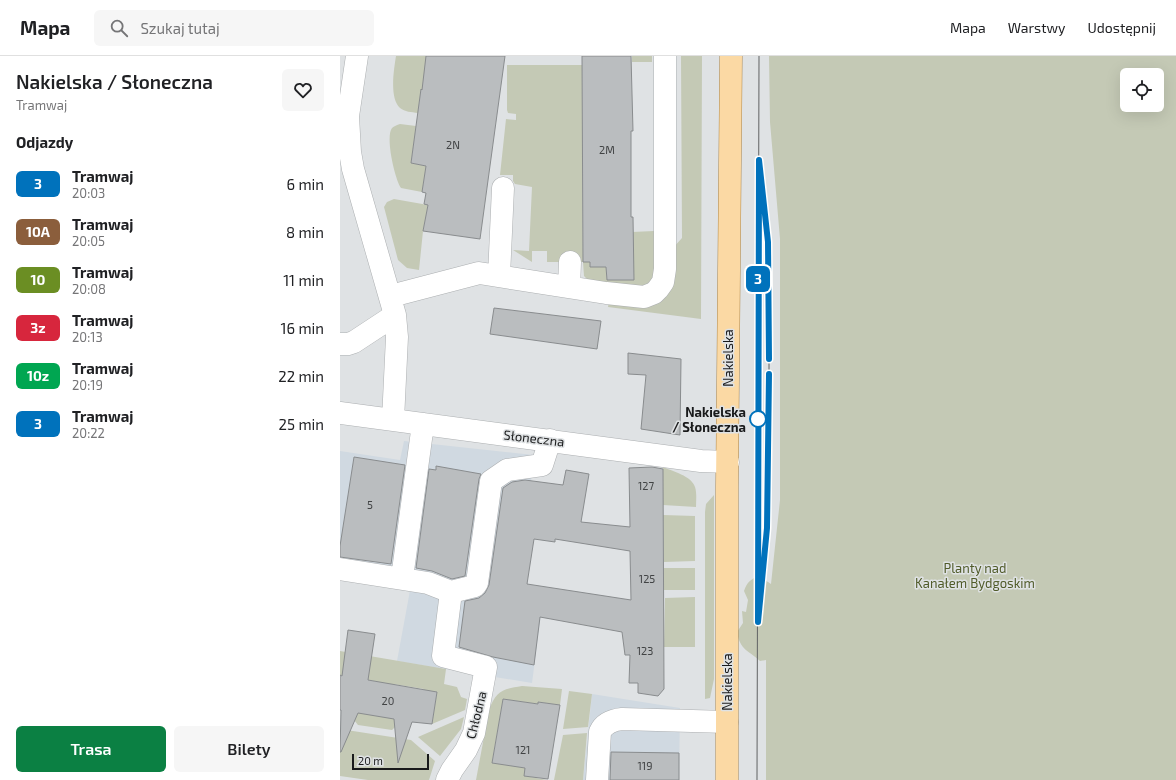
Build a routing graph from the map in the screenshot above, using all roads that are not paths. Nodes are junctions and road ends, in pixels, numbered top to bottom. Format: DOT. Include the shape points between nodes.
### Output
graph roads {
  1 [pos="357,56"];
  2 [pos="665,56"];
  3 [pos="731,56"];
  4 [pos="503,188"];
  5 [pos="570,262"];
  6 [pos="499,276"];
  7 [pos="569,287"];
  8 [pos="393,306"];
  9 [pos="340,344"];
  10 [pos="340,413"];
  11 [pos="393,420"];
  12 [pos="423,424"];
  13 [pos="550,440"];
  14 [pos="728,462"];
  15 [pos="340,569"];
  16 [pos="402,578"];
  17 [pos="451,592"];
  18 [pos="727,722"];
  19 [pos="447,780"];
  20 [pos="597,780"];
  21 [pos="726,780"];
  1 -- 8 [label="street" via="348,116 350,152"];
  2 -- 7 [label="street" via="663,282 654,293 644,297"];
  3 -- 14 [label="main road, Nakielska"];
  4 -- 6 [label="street"];
  5 -- 7 [label="street"];
  6 -- 7 [label="street"];
  6 -- 8 [label="street" via="480,273"];
  8 -- 9 [label="street" via="354,342"];
  8 -- 11 [label="street" via="397,337"];
  10 -- 11 [label="street, Słoneczna"];
  11 -- 12 [label="street, Słoneczna"];
  12 -- 13 [label="street, Słoneczna"];
  12 -- 16 [label="street"];
  13 -- 14 [label="street, Słoneczna" via="701,461"];
  13 -- 17 [label="street" via="542,465 507,470 491,481 477,583 470,588"];
  14 -- 18 [label="main road, Nakielska"];
  15 -- 16 [label="street"];
  16 -- 17 [label="street" via="428,583"];
  17 -- 19 [label="street, Chłodna" via="443,656 486,668 474,733"];
  18 -- 20 [label="street" via="622,719 611,721 600,732"];
  18 -- 21 [label="main road, Nakielska"];
}
